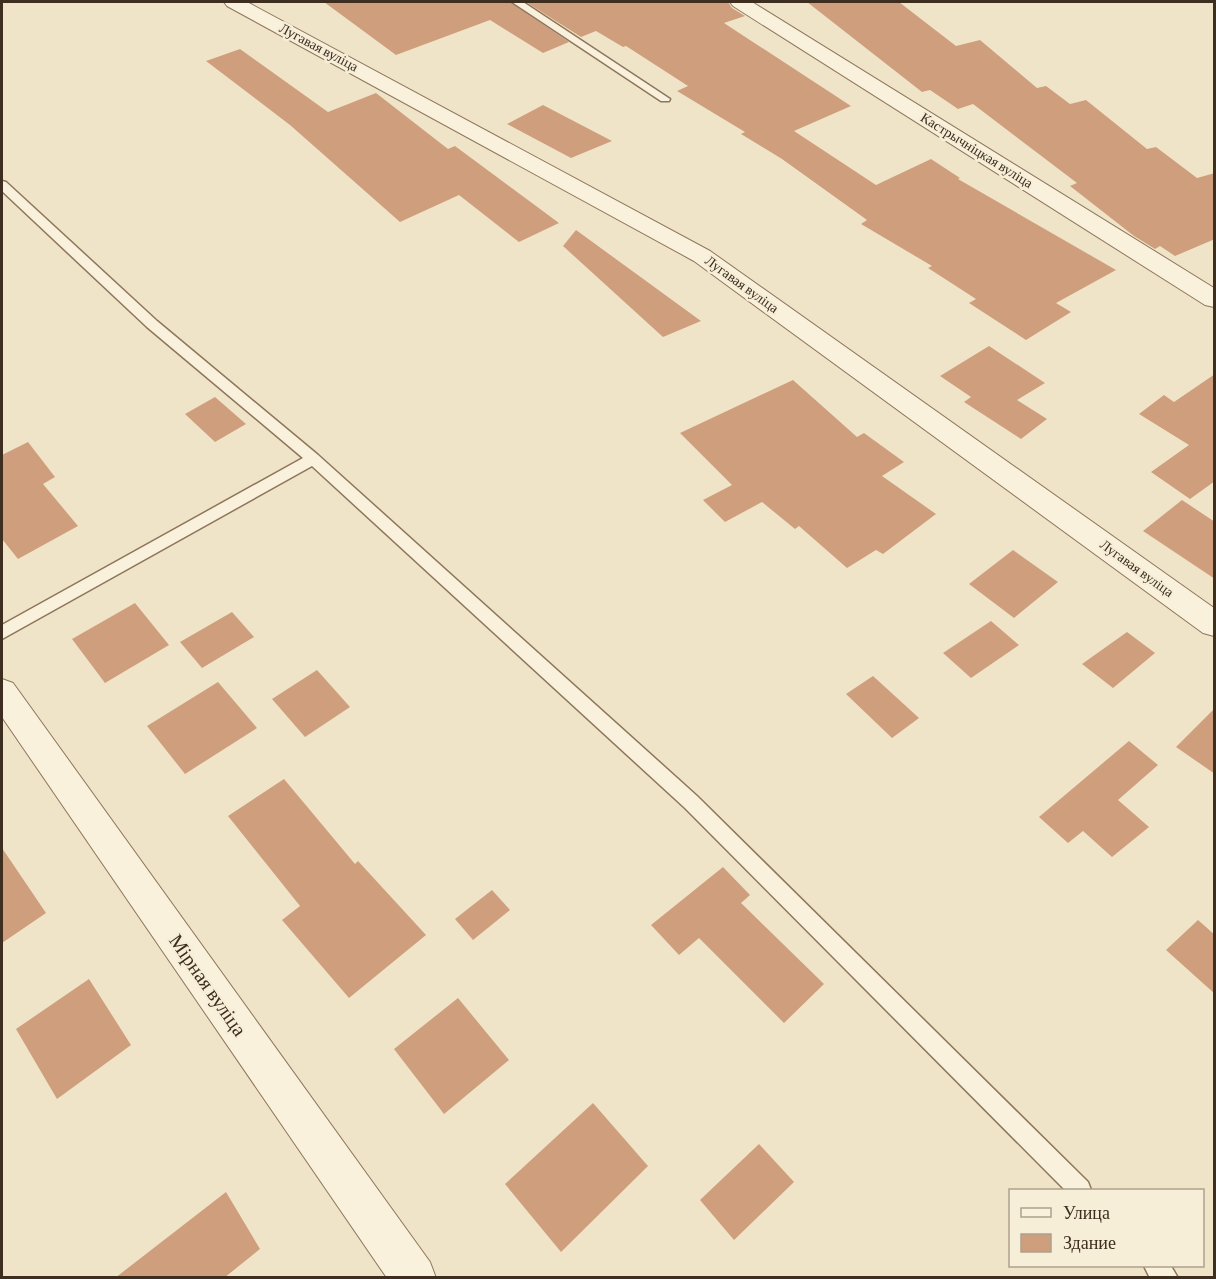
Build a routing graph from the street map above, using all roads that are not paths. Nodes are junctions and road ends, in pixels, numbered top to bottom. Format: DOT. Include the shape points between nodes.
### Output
graph roads {
  1 [pos="234,2"];
  2 [pos="516,2"];
  3 [pos="740,2"];
  4 [pos="665,99"];
  5 [pos="2,185"];
  6 [pos="1215,299"];
  7 [pos="314,459"];
  8 [pos="1215,624"];
  9 [pos="2,633"];
  10 [pos="2,692"];
  11 [pos="1078,1189"];
  12 [pos="1156,1267"];
  13 [pos="414,1278"];
  14 [pos="1167,1278"];
  1 -- 8 [label="street, Лугавая вуліца" via="702,256"];
  2 -- 4 [label="lane"];
  3 -- 6 [label="street, Кастрычніцкая вуліца"];
  5 -- 7 [label="lane" via="152,324"];
  7 -- 9 [label="lane"];
  7 -- 11 [label="lane" via="691,802"];
  10 -- 13 [label="street, Мірная вуліца"];
  12 -- 14 [label="lane"];
}
